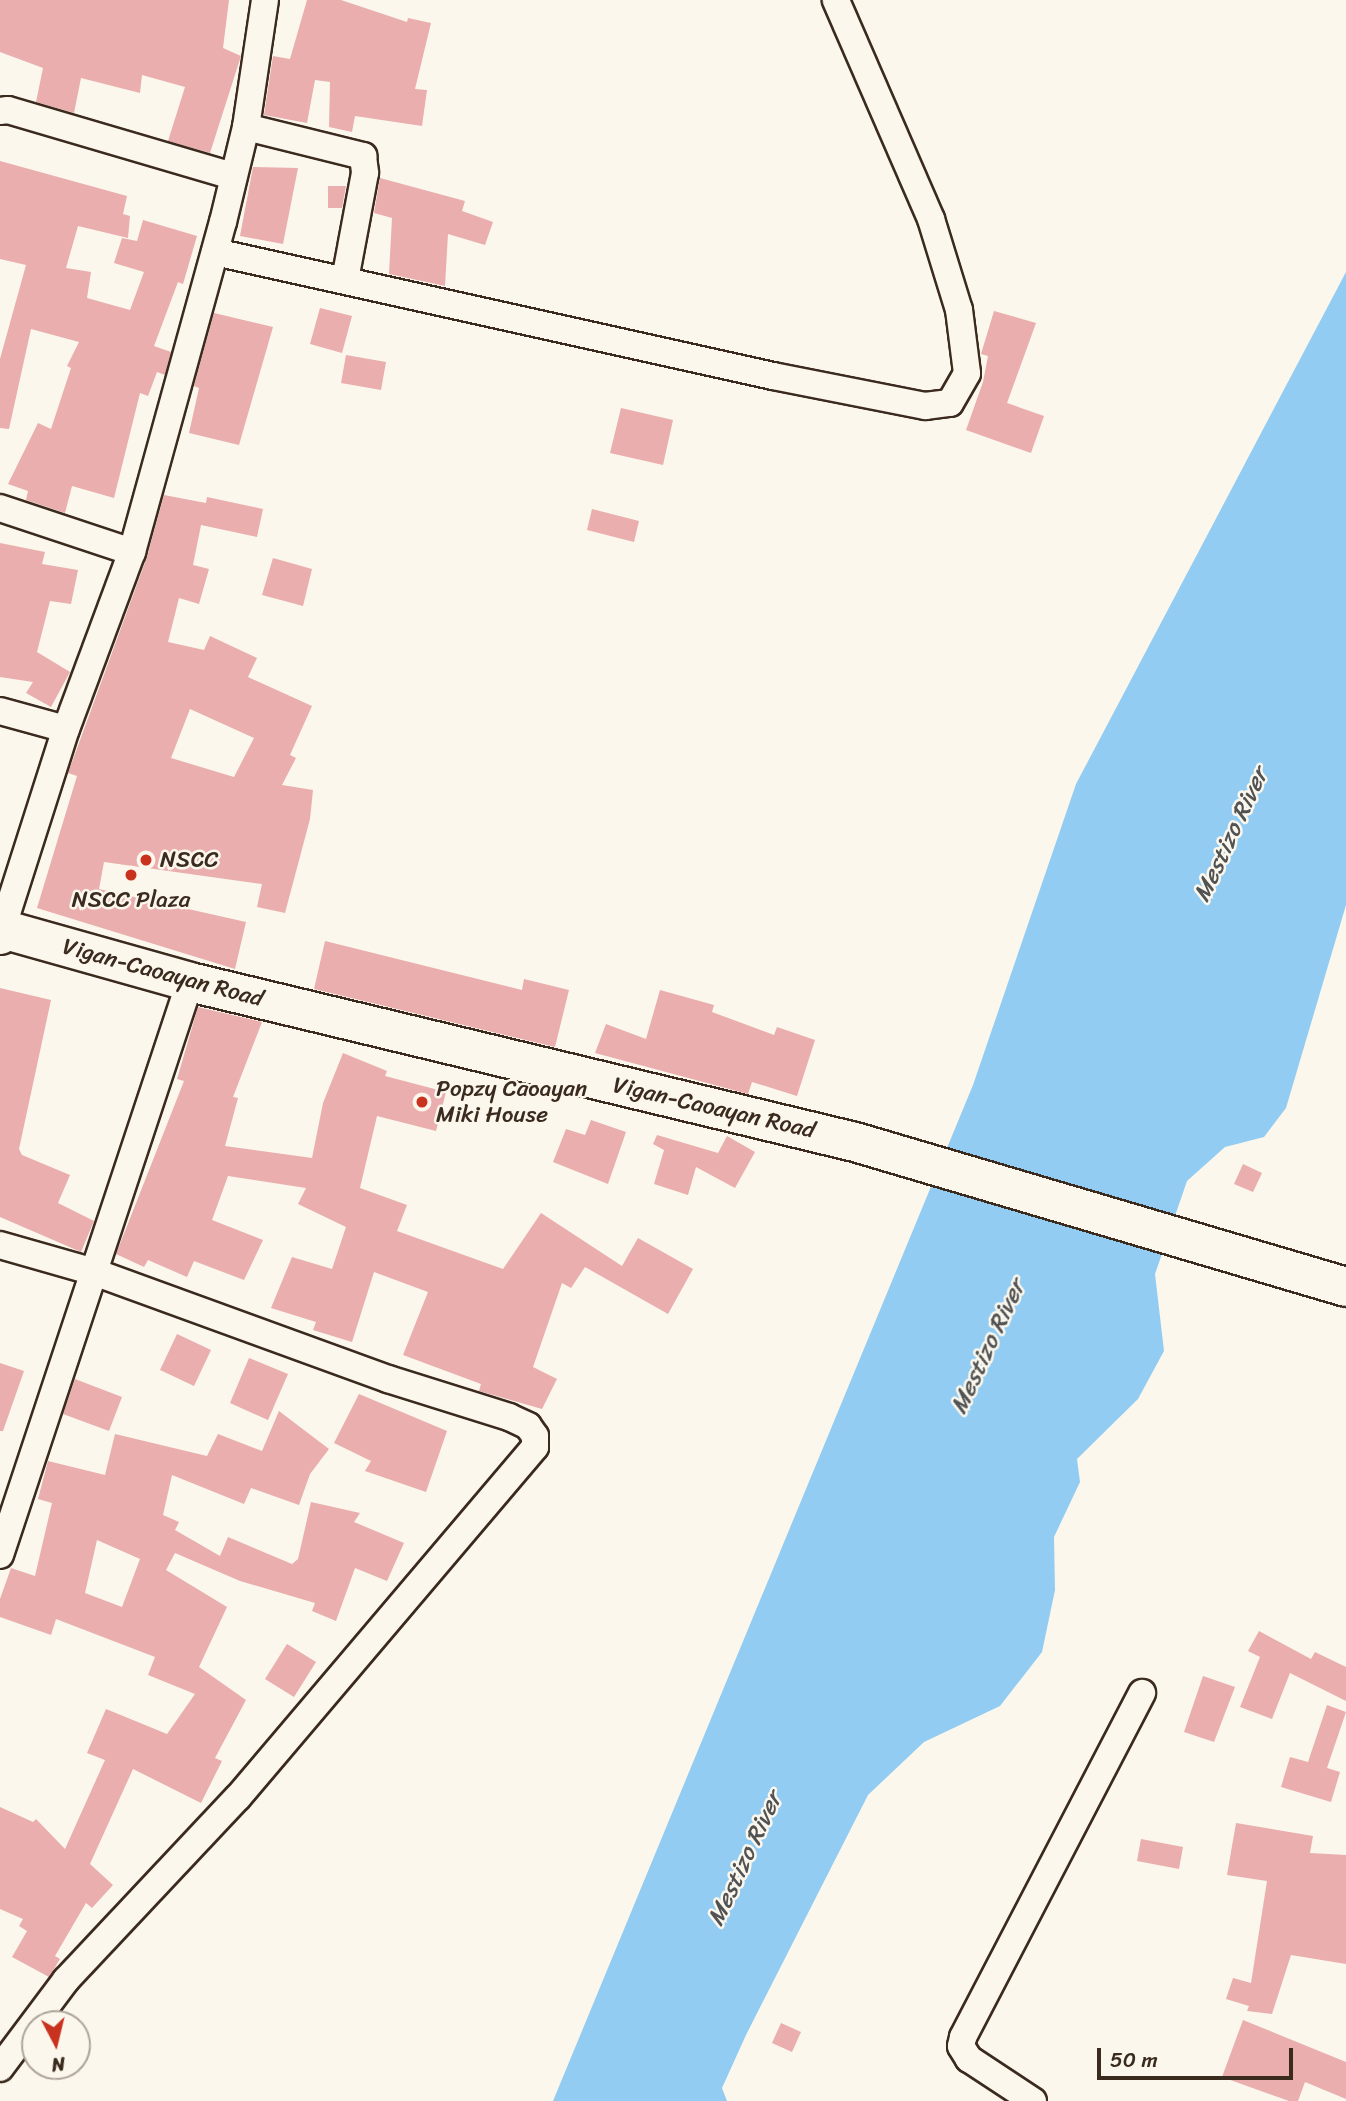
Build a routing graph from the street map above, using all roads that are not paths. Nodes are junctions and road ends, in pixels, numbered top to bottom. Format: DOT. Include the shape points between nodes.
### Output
graph roads {
  1 [pos="265,0"];
  2 [pos="836,0"];
  3 [pos="0,111"];
  4 [pos="246,127"];
  5 [pos="232,176"];
  6 [pos="215,252"];
  7 [pos="345,280"];
  8 [pos="0,508"];
  9 [pos="132,552"];
  10 [pos="0,711"];
  11 [pos="66,729"];
  12 [pos="1,932"];
  13 [pos="190,982"];
  14 [pos="0,1245"];
  15 [pos="94,1272"];
  16 [pos="1346,1287"];
  17 [pos="0,1555"];
  18 [pos="1142,1693"];
  19 [pos="0,2068"];
  20 [pos="1033,2101"];
  1 -- 4 [label="street"];
  2 -- 7 [label="street" via="931,219 959,310 967,373 950,403 925,406 772,376"];
  3 -- 5 [label="street"];
  4 -- 5 [label="street"];
  4 -- 7 [label="street" via="363,156 365,173"];
  5 -- 6 [label="street"];
  6 -- 7 [label="street"];
  6 -- 9 [label="street"];
  8 -- 9 [label="street"];
  9 -- 11 [label="street"];
  10 -- 11 [label="street"];
  11 -- 12 [label="street"];
  12 -- 13 [label="main road, Vigan-Caoayan Road"];
  13 -- 15 [label="street"];
  13 -- 16 [label="main road, Vigan-Caoayan Road" via="855,1142"];
  14 -- 15 [label="street"];
  15 -- 17 [label="street"];
  15 -- 19 [label="street" via="388,1379 509,1417 528,1426 535,1447 237,1798 66,1980"];
  18 -- 20 [label="street" via="963,2036 961,2046 969,2059"];
}
